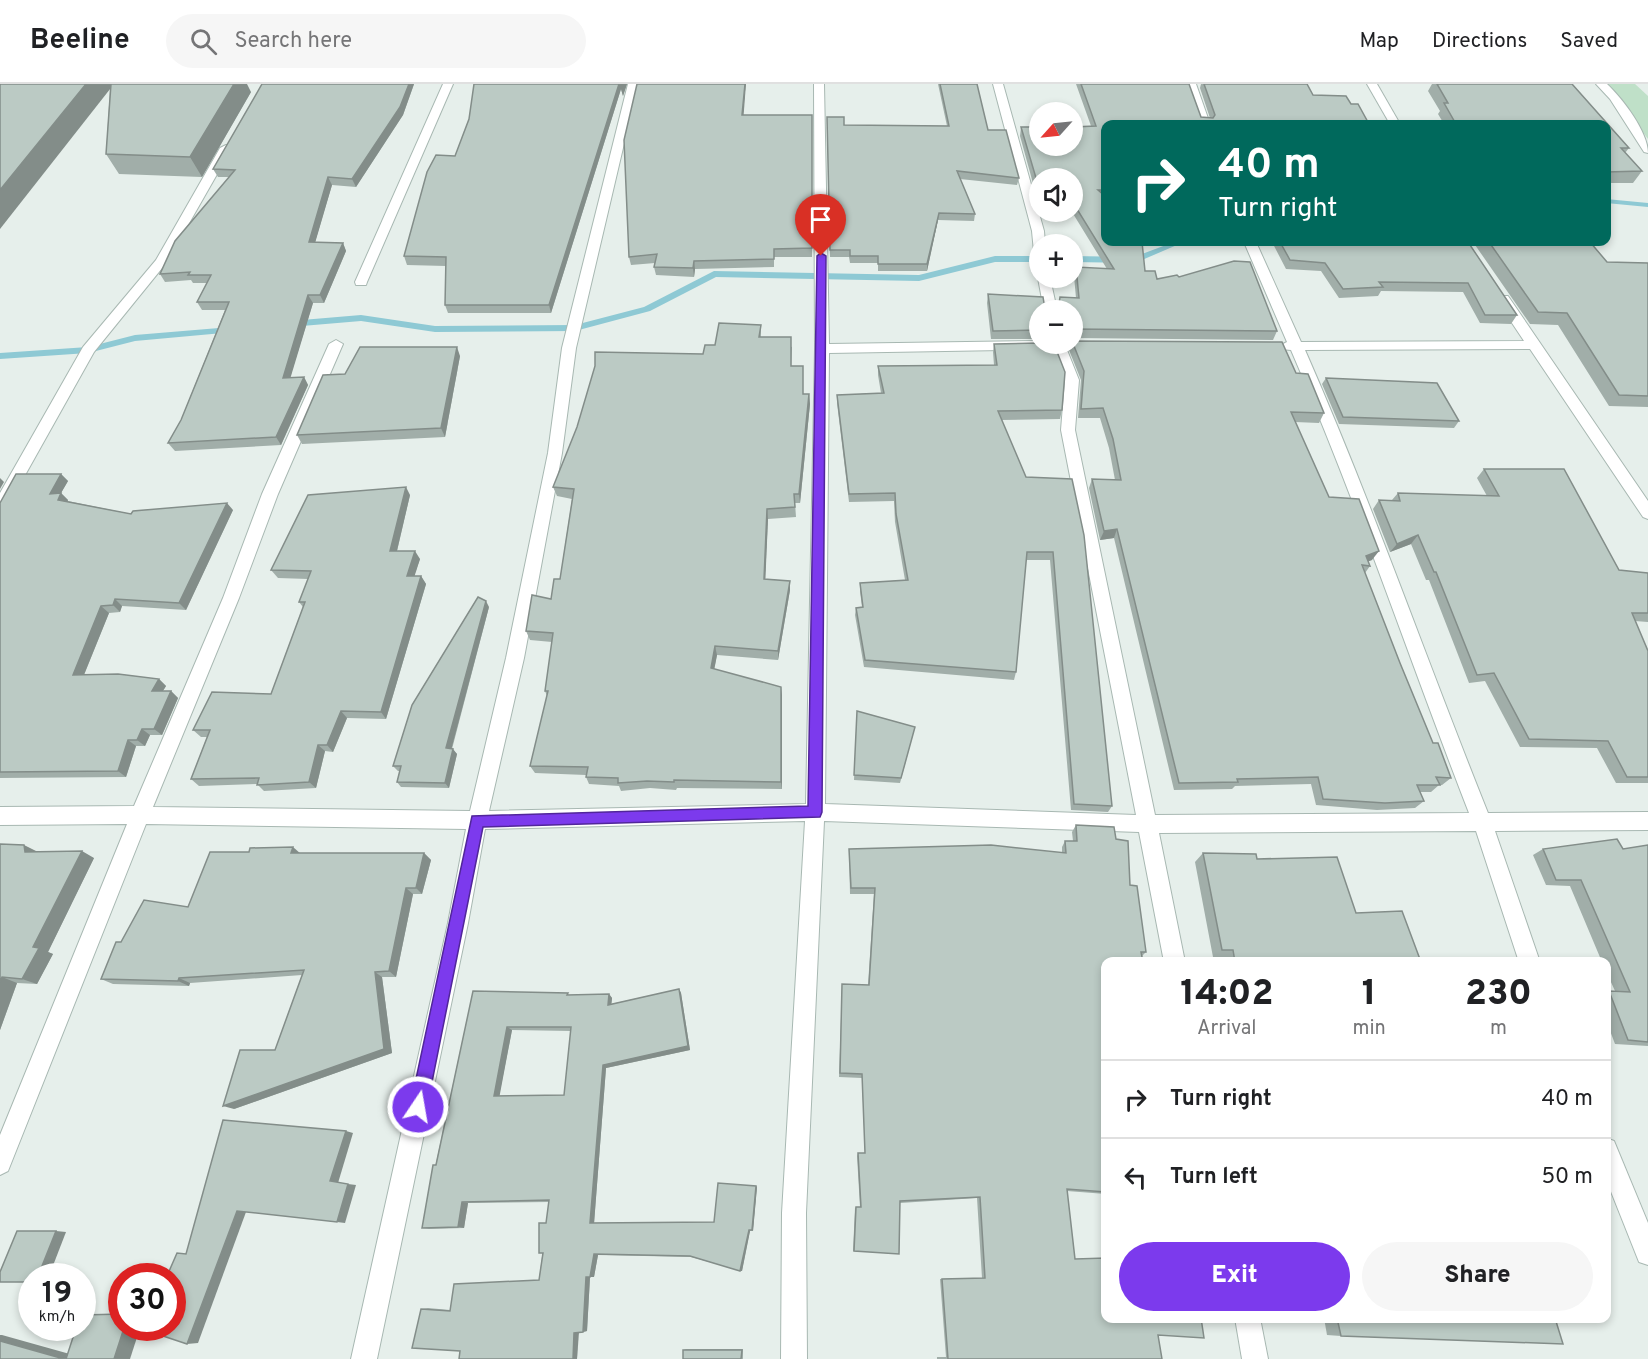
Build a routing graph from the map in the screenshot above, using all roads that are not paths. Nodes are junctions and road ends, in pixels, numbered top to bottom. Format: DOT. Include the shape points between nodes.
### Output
graph roads {
  1 [pos="448,84"];
  2 [pos="633,84"];
  3 [pos="819,84"];
  4 [pos="998,84"];
  5 [pos="1191,84"];
  6 [pos="1372,84"];
  7 [pos="1601,84"];
  8 [pos="1204,120"];
  9 [pos="1393,120"];
  10 [pos="235,134"];
  11 [pos="1648,150"];
  12 [pos="1038,234"];
  13 [pos="1252,246"];
  14 [pos="361,282"];
  15 [pos="1496,288"];
  16 [pos="336,344"];
  17 [pos="1029,345"];
  18 [pos="1533,345"];
  19 [pos="1273,346"];
  20 [pos="1297,346"];
  21 [pos="822,349"];
  22 [pos="1065,354"];
  23 [pos="0,507"];
  24 [pos="1648,513"];
  25 [pos="815,812"];
  26 [pos="140,815"];
  27 [pos="0,816"];
  28 [pos="477,820"];
  29 [pos="1482,821"];
  30 [pos="1648,821"];
  31 [pos="1148,824"];
  32 [pos="1174,957"];
  33 [pos="1528,957"];
  34 [pos="1611,1161"];
  35 [pos="0,1163"];
  36 [pos="1648,1253"];
  37 [pos="1248,1323"];
  38 [pos="364,1359"];
  39 [pos="794,1359"];
  40 [pos="1255,1359"];
  1 -- 14 [label="street"];
  2 -- 28 [label="street" via="569,348 555,453 515,658"];
  3 -- 21 [label="street"];
  4 -- 12 [label="street"];
  5 -- 8 [label="street"];
  6 -- 9 [label="street"];
  7 -- 11 [label="street" via="1614,97"];
  10 -- 23 [label="street" via="161,262 88,350"];
  13 -- 20 [label="street"];
  15 -- 18 [label="street"];
  16 -- 26 [label="street" via="270,494"];
  17 -- 21 [label="street"];
  18 -- 20 [label="street"];
  18 -- 24 [label="street"];
  19 -- 20 [label="street"];
  20 -- 29 [label="street" via="1336,437"];
  21 -- 25 [label="street"];
  22 -- 31 [label="street" via="1072,380 1068,430"];
  25 -- 28 [label="street"];
  25 -- 31 [label="street"];
  25 -- 39 [label="street" via="794,1213"];
  26 -- 27 [label="street"];
  26 -- 28 [label="street"];
  26 -- 35 [label="street"];
  28 -- 38 [label="street"];
  29 -- 30 [label="street"];
  29 -- 31 [label="street"];
  29 -- 33 [label="street"];
  31 -- 32 [label="street"];
  34 -- 36 [label="street"];
  37 -- 40 [label="street"];
}
